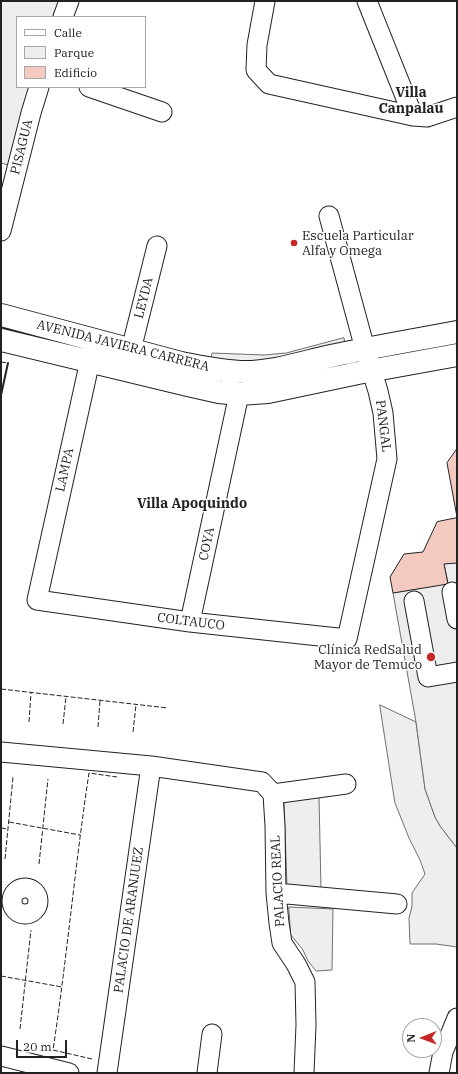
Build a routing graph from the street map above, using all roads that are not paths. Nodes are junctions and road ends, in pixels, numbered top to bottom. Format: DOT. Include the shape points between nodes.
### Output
graph roads {
  1 [pos="69,1"];
  2 [pos="265,1"];
  3 [pos="367,1"];
  4 [pos="63,16"];
  5 [pos="40,88"];
  6 [pos="92,88"];
  7 [pos="457,107"];
  8 [pos="162,112"];
  9 [pos="413,116"];
  10 [pos="329,216"];
  11 [pos="1,231"];
  12 [pos="157,246"];
  13 [pos="1,315"];
  14 [pos="457,332"];
  15 [pos="1,340"];
  16 [pos="94,340"];
  17 [pos="365,349"];
  18 [pos="131,350"];
  19 [pos="457,355"];
  20 [pos="90,361"];
  21 [pos="371,370"];
  22 [pos="239,394"];
  23 [pos="452,592"];
  24 [pos="37,600"];
  25 [pos="414,600"];
  26 [pos="457,619"];
  27 [pos="190,622"];
  28 [pos="347,639"];
  29 [pos="457,672"];
  30 [pos="1,752"];
  31 [pos="151,766"];
  32 [pos="346,784"];
  33 [pos="267,788"];
  34 [pos="276,893"];
  35 [pos="397,904"];
  36 [pos="457,1018"];
  37 [pos="212,1034"];
  38 [pos="1,1056"];
  39 [pos="69,1073"];
  40 [pos="108,1073"];
  41 [pos="207,1073"];
  42 [pos="304,1073"];
  43 [pos="439,1073"];
  1 -- 4 [label="street"];
  2 -- 9 [label="street" via="256,45 256,70 269,84"];
  3 -- 9 [label="street"];
  5 -- 11 [label="street, PISAGUA"];
  6 -- 8 [label="street"];
  7 -- 9 [label="street" via="427,117"];
  10 -- 17 [label="street, PANGAL"];
  12 -- 18 [label="street, LEYDA"];
  13 -- 16 [label="main road, AVENIDA JAVIERA CARRERA"];
  14 -- 17 [label="main road, AVENIDA JAVIERA CARRERA"];
  15 -- 20 [label="main road, AVENIDA JAVIERA CARRERA"];
  16 -- 18 [label="main road, AVENIDA JAVIERA CARRERA"];
  16 -- 20 [label="street, LAMPA"];
  17 -- 18 [label="main road, AVENIDA JAVIERA CARRERA" via="244,372 181,363"];
  17 -- 21 [label="street, PANGAL"];
  19 -- 21 [label="main road, AVENIDA JAVIERA CARRERA"];
  20 -- 22 [label="main road, AVENIDA JAVIERA CARRERA" via="219,392"];
  20 -- 24 [label="street, LAMPA"];
  21 -- 22 [label="main road, AVENIDA JAVIERA CARRERA" via="286,389"];
  21 -- 28 [label="street, PANGAL" via="383,413 387,459"];
  22 -- 27 [label="street, COYA"];
  23 -- 26 [label="street"];
  24 -- 27 [label="street, COLTAUCO"];
  25 -- 29 [label="street" via="428,677"];
  27 -- 28 [label="street, COLTAUCO"];
  30 -- 31 [label="street"];
  31 -- 33 [label="street"];
  31 -- 40 [label="street, PALACIO DE ARANJUEZ"];
  32 -- 33 [label="street"];
  33 -- 34 [label="street, PALACIO REAL" via="275,826"];
  34 -- 35 [label="street"];
  34 -- 42 [label="street, PALACIO REAL" via="282,943 305,982"];
  36 -- 43 [label="street" via="443,1052"];
  37 -- 41 [label="street"];
  38 -- 39 [label="street"];
}
